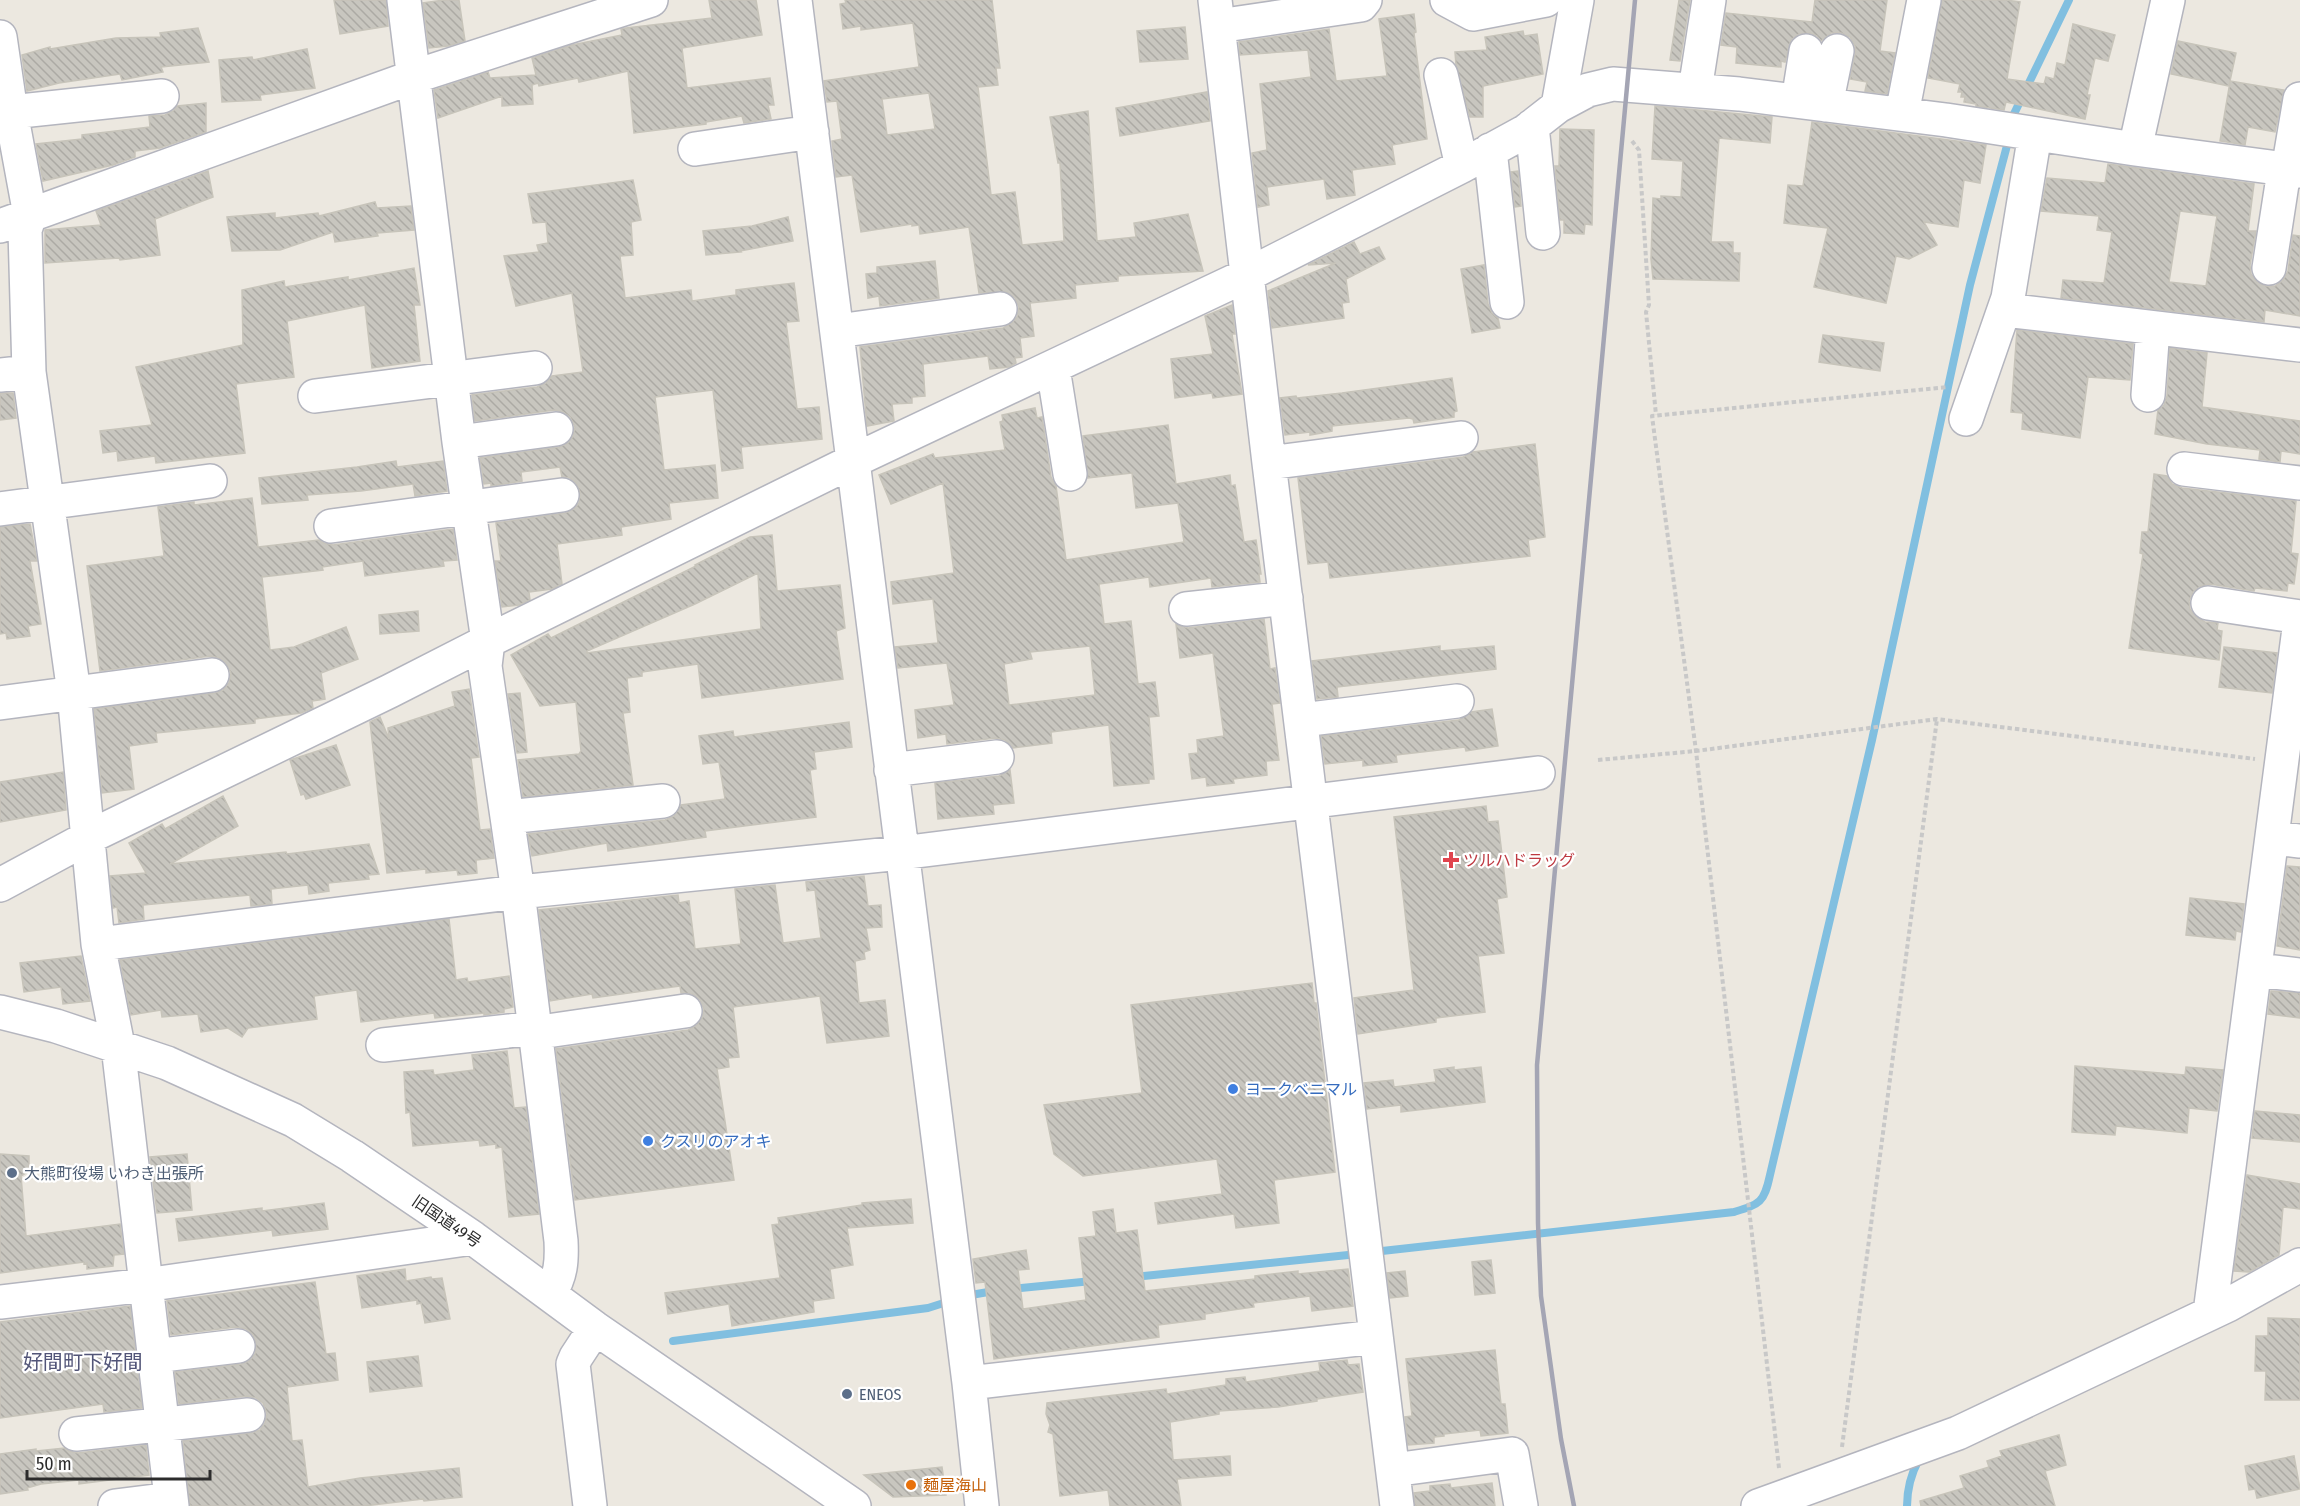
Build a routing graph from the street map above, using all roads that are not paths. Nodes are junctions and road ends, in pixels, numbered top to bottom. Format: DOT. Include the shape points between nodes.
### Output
graph roads {
  1 [pos="404,0"];
  2 [pos="651,0"];
  3 [pos="795,0"];
  4 [pos="1365,0"];
  5 [pos="1447,0"];
  6 [pos="1546,0"];
  7 [pos="1577,0"];
  8 [pos="1709,0"];
  9 [pos="1924,0"];
  10 [pos="2168,0"];
  11 [pos="1217,13"];
  12 [pos="0,37"];
  13 [pos="1821,51"];
  14 [pos="1441,75"];
  15 [pos="413,77"];
  16 [pos="1695,90"];
  17 [pos="162,96"];
  18 [pos="2300,99"];
  19 [pos="1812,103"];
  20 [pos="1558,106"];
  21 [pos="10,112"];
  22 [pos="1902,114"];
  23 [pos="1532,126"];
  24 [pos="2018,131"];
  25 [pos="812,132"];
  26 [pos="695,149"];
  27 [pos="2135,149"];
  28 [pos="1476,158"];
  29 [pos="2294,170"];
  30 [pos="15,221"];
  31 [pos="1543,233"];
  32 [pos="2269,268"];
  33 [pos="1247,275"];
  34 [pos="1507,302"];
  35 [pos="1000,309"];
  36 [pos="2005,310"];
  37 [pos="2153,328"];
  38 [pos="837,331"];
  39 [pos="2300,345"];
  40 [pos="535,368"];
  41 [pos="1053,368"];
  42 [pos="15,373"];
  43 [pos="451,379"];
  44 [pos="2148,395"];
  45 [pos="315,396"];
  46 [pos="1966,419"];
  47 [pos="556,429"];
  48 [pos="1461,438"];
  49 [pos="459,442"];
  50 [pos="853,461"];
  51 [pos="1269,464"];
  52 [pos="2184,469"];
  53 [pos="1070,474"];
  54 [pos="210,481"];
  55 [pos="2300,483"];
  56 [pos="562,495"];
  57 [pos="47,502"];
  58 [pos="469,508"];
  59 [pos="0,509"];
  60 [pos="331,526"];
  61 [pos="1286,598"];
  62 [pos="2208,603"];
  63 [pos="1186,609"];
  64 [pos="2300,619"];
  65 [pos="488,641"];
  66 [pos="212,675"];
  67 [pos="74,693"];
  68 [pos="1456,701"];
  69 [pos="0,704"];
  70 [pos="1302,720"];
  71 [pos="997,757"];
  72 [pos="891,770"];
  73 [pos="1538,773"];
  74 [pos="1312,800"];
  75 [pos="663,801"];
  76 [pos="507,818"];
  77 [pos="88,837"];
  78 [pos="2286,839"];
  79 [pos="901,853"];
  80 [pos="0,885"];
  81 [pos="518,892"];
  82 [pos="98,944"];
  83 [pos="2256,969"];
  84 [pos="2300,975"];
  85 [pos="685,1011"];
  86 [pos="0,1012"];
  87 [pos="535,1028"];
  88 [pos="383,1044"];
  89 [pos="118,1046"];
  90 [pos="473,1238"];
  91 [pos="2300,1265"];
  92 [pos="145,1285"];
  93 [pos="550,1293"];
  94 [pos="0,1302"];
  95 [pos="2210,1313"];
  96 [pos="595,1328"];
  97 [pos="1376,1337"];
  98 [pos="238,1346"];
  99 [pos="154,1356"];
  100 [pos="969,1383"];
  101 [pos="248,1415"];
  102 [pos="162,1424"];
  103 [pos="76,1434"];
  104 [pos="1393,1470"];
  105 [pos="1770,1501"];
  106 [pos="171,1502"];
  107 [pos="115,1506"];
  108 [pos="590,1506"];
  109 [pos="854,1506"];
  110 [pos="982,1506"];
  111 [pos="1397,1506"];
  112 [pos="1521,1506"];
  1 -- 15 [label="street"];
  2 -- 15 [label="street"];
  3 -- 25 [label="street"];
  4 -- 11 [label="street" via="1361,4"];
  5 -- 6 [label="street" via="1473,14"];
  7 -- 20 [label="street"];
  8 -- 16 [label="street"];
  9 -- 22 [label="street"];
  10 -- 27 [label="street"];
  11 -- 33 [label="street"];
  12 -- 21 [label="street"];
  13 -- 19 [label="street"];
  14 -- 28 [label="street"];
  15 -- 30 [label="street"];
  15 -- 43 [label="street"];
  16 -- 19 [label="street"];
  16 -- 20 [label="street" via="1612,84 1588,90"];
  17 -- 21 [label="street"];
  18 -- 29 [label="street"];
  19 -- 22 [label="street"];
  20 -- 23 [label="street"];
  21 -- 30 [label="street"];
  22 -- 24 [label="street"];
  23 -- 28 [label="street"];
  23 -- 31 [label="street"];
  24 -- 27 [label="street"];
  24 -- 36 [label="street"];
  25 -- 26 [label="street"];
  25 -- 38 [label="street"];
  27 -- 29 [label="street"];
  28 -- 33 [label="street"];
  28 -- 34 [label="street"];
  29 -- 32 [label="street" via="2282,184"];
  30 -- 42 [label="street" via="26,230"];
  33 -- 41 [label="street"];
  33 -- 51 [label="street"];
  35 -- 38 [label="street"];
  36 -- 37 [label="street"];
  36 -- 46 [label="street"];
  37 -- 39 [label="street"];
  37 -- 44 [label="street"];
  38 -- 50 [label="street"];
  40 -- 43 [label="street"];
  41 -- 50 [label="street"];
  41 -- 53 [label="street"];
  42 -- 57 [label="street"];
  43 -- 45 [label="street"];
  43 -- 49 [label="street"];
  47 -- 49 [label="street"];
  48 -- 51 [label="street"];
  49 -- 58 [label="street"];
  50 -- 65 [label="street"];
  50 -- 72 [label="street"];
  51 -- 61 [label="street"];
  52 -- 55 [label="street"];
  54 -- 57 [label="street"];
  56 -- 58 [label="street"];
  57 -- 59 [label="street"];
  57 -- 67 [label="street"];
  58 -- 60 [label="street"];
  58 -- 65 [label="street"];
  61 -- 63 [label="street"];
  61 -- 70 [label="street"];
  62 -- 64 [label="street"];
  64 -- 78 [label="street" via="2282,762"];
  65 -- 76 [label="street" via="485,666"];
  65 -- 77 [label="street"];
  66 -- 67 [label="street"];
  67 -- 69 [label="street"];
  67 -- 77 [label="street"];
  68 -- 70 [label="street"];
  70 -- 74 [label="street"];
  71 -- 72 [label="street"];
  72 -- 79 [label="street"];
  73 -- 74 [label="street"];
  74 -- 79 [label="street"];
  74 -- 97 [label="street"];
  75 -- 76 [label="street"];
  76 -- 81 [label="street"];
  77 -- 80 [label="street"];
  77 -- 82 [label="street"];
  78 -- 83 [label="street"];
  79 -- 81 [label="street"];
  79 -- 100 [label="street"];
  81 -- 82 [label="street"];
  81 -- 87 [label="street"];
  82 -- 89 [label="street"];
  83 -- 84 [label="street"];
  83 -- 95 [label="street"];
  85 -- 87 [label="street" via="547,1031"];
  86 -- 89 [label="street, 旧国道49号"];
  87 -- 88 [label="street"];
  87 -- 93 [label="street" via="561,1241 558,1281"];
  89 -- 90 [label="street, 旧国道49号" via="168,1063 293,1120"];
  89 -- 92 [label="street"];
  90 -- 92 [label="street"];
  90 -- 93 [label="street, 旧国道49号"];
  91 -- 95 [label="street"];
  92 -- 94 [label="street"];
  92 -- 99 [label="street"];
  93 -- 96 [label="street, 旧国道49号"];
  95 -- 105 [label="street" via="1958,1433"];
  96 -- 108 [label="street" via="573,1364"];
  96 -- 109 [label="street, 旧国道49号"];
  97 -- 100 [label="street"];
  97 -- 104 [label="street"];
  98 -- 99 [label="street"];
  99 -- 102 [label="street"];
  100 -- 110 [label="street"];
  101 -- 102 [label="street"];
  102 -- 103 [label="street"];
  102 -- 106 [label="street"];
  104 -- 111 [label="street"];
  104 -- 112 [label="street" via="1512,1454"];
  106 -- 107 [label="street"];
}
